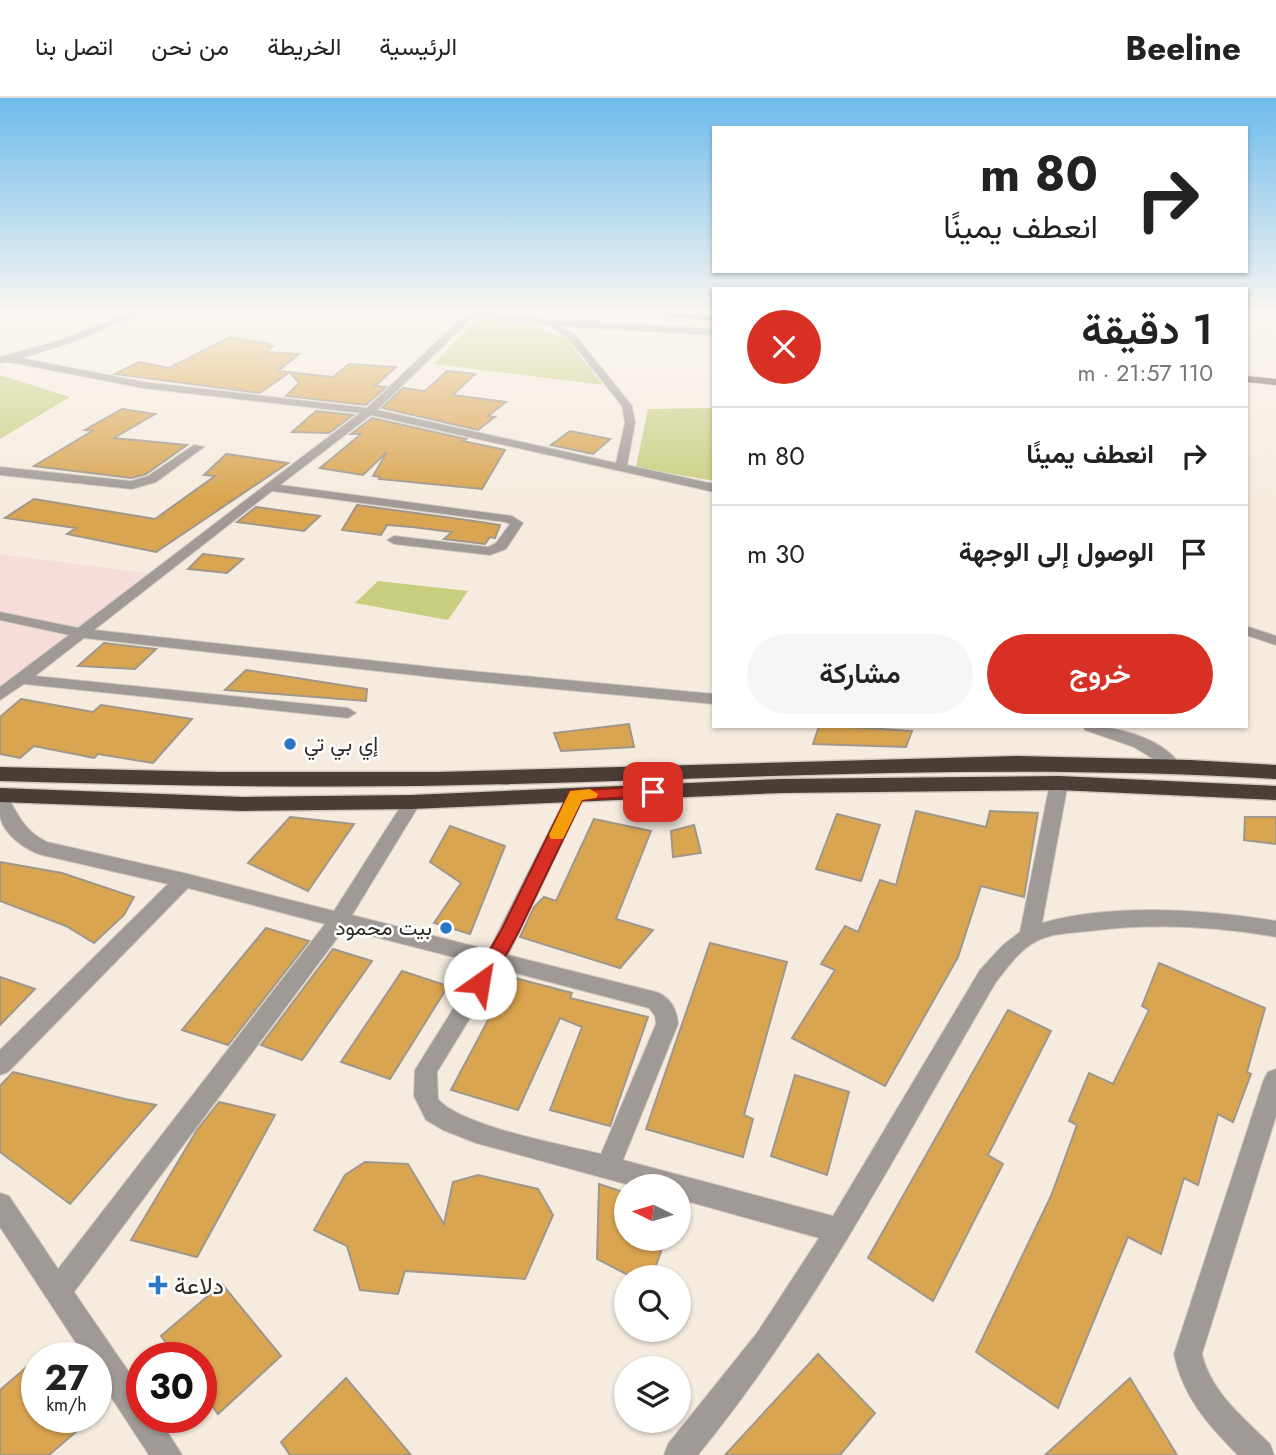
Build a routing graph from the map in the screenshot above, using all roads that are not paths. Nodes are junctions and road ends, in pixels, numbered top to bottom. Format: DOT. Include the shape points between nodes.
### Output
graph roads {
  1 [pos="72,373"];
  2 [pos="409,373"];
  3 [pos="601,373"];
  4 [pos="1249,373"];
  5 [pos="1276,376"];
  6 [pos="1248,379"];
  7 [pos="1276,382"];
  8 [pos="369,411"];
  9 [pos="198,447"];
  10 [pos="621,468"];
  11 [pos="0,471"];
  12 [pos="274,488"];
  13 [pos="712,488"];
  14 [pos="394,540"];
  15 [pos="0,616"];
  16 [pos="1248,631"];
  17 [pos="81,633"];
  18 [pos="1276,641"];
  19 [pos="22,679"];
  20 [pos="0,695"];
  21 [pos="712,699"];
  22 [pos="348,713"];
  23 [pos="1097,728"];
  24 [pos="1171,764"];
  25 [pos="1276,772"];
  26 [pos="0,774"];
  27 [pos="1059,783"];
  28 [pos="1276,793"];
  29 [pos="576,795"];
  30 [pos="0,796"];
  31 [pos="412,802"];
  32 [pos="184,880"];
  33 [pos="339,920"];
  34 [pos="1276,929"];
  35 [pos="1029,936"];
  36 [pos="495,960"];
  37 [pos="0,1065"];
  38 [pos="1276,1079"];
  39 [pos="608,1166"];
  40 [pos="0,1205"];
  41 [pos="840,1231"];
  42 [pos="58,1290"];
  43 [pos="126,1393"];
  44 [pos="153,1433"];
  45 [pos="167,1455"];
  46 [pos="678,1455"];
  47 [pos="1259,1455"];
  1 -- 8 [label="street" via="143,386"];
  2 -- 8 [label="street"];
  3 -- 10 [label="street" via="627,406 630,423"];
  4 -- 5 [label="main road"];
  6 -- 7 [label="main road"];
  8 -- 10 [label="street"];
  8 -- 12 [label="street"];
  9 -- 11 [label="street" via="152,479 132,485"];
  10 -- 13 [label="street"];
  12 -- 14 [label="street" via="517,523 501,547 490,551"];
  12 -- 17 [label="street"];
  15 -- 17 [label="street"];
  16 -- 18 [label="street"];
  17 -- 19 [label="street"];
  17 -- 21 [label="street"];
  19 -- 20 [label="street"];
  19 -- 22 [label="street"];
  23 -- 24 [label="street" via="1140,743"];
  24 -- 25 [label="highway"];
  24 -- 26 [label="highway" via="784,767 251,781"];
  27 -- 28 [label="highway"];
  27 -- 29 [label="highway" via="782,786"];
  27 -- 35 [label="street"];
  29 -- 31 [label="highway"];
  29 -- 36 [label="street"];
  30 -- 31 [label="highway" via="243,804"];
  30 -- 32 [label="street" via="8,820 32,844"];
  31 -- 33 [label="street"];
  32 -- 33 [label="street"];
  32 -- 37 [label="street"];
  33 -- 36 [label="street"];
  33 -- 42 [label="street"];
  34 -- 35 [label="street" via="1238,921 1171,917 1117,919"];
  35 -- 41 [label="street" via="988,976"];
  36 -- 39 [label="street" via="656,1002 666,1013 667,1024"];
  36 -- 39 [label="street" via="426,1070 422,1089 426,1103 437,1115 476,1132"];
  38 -- 47 [label="street" via="1188,1354 1202,1394"];
  39 -- 41 [label="street"];
  40 -- 42 [label="street"];
  41 -- 46 [label="street" via="762,1351"];
  42 -- 43 [label="street"];
  44 -- 45 [label="street"];
}
